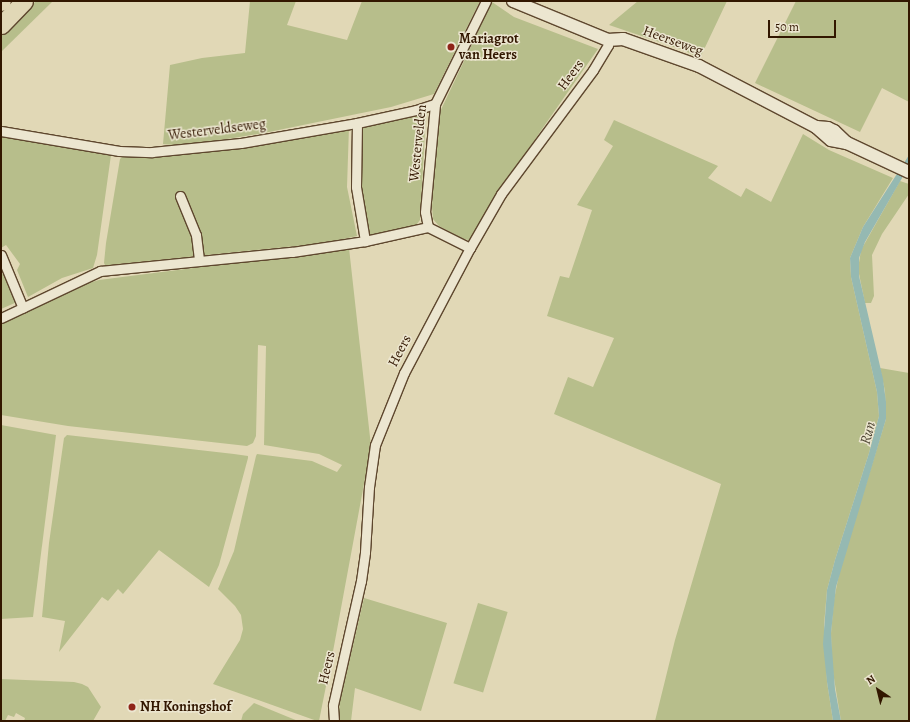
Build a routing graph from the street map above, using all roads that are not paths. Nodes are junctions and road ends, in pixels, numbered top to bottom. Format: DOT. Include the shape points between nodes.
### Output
graph roads {
  1 [pos="24,1"];
  2 [pos="486,1"];
  3 [pos="513,1"];
  4 [pos="1,25"];
  5 [pos="608,40"];
  6 [pos="435,104"];
  7 [pos="357,122"];
  8 [pos="1,131"];
  9 [pos="909,172"];
  10 [pos="180,196"];
  11 [pos="428,226"];
  12 [pos="365,242"];
  13 [pos="470,248"];
  14 [pos="1,255"];
  15 [pos="199,261"];
  16 [pos="23,308"];
  17 [pos="1,318"];
  18 [pos="334,721"];
  1 -- 4 [label="highway"];
  2 -- 6 [label="street, Westervelden"];
  3 -- 5 [label="street, Heerseweg"];
  5 -- 9 [label="street, Heerseweg" via="623,39 699,66 816,128 834,131 847,143"];
  5 -- 13 [label="street, Heers" via="608,45 593,70 502,194"];
  6 -- 7 [label="street, Westerveldseweg"];
  6 -- 11 [label="street, Westervelden" via="425,212"];
  7 -- 8 [label="street, Westerveldseweg" via="240,143 152,152 119,151"];
  7 -- 12 [label="street" via="356,187"];
  10 -- 15 [label="street" via="196,235"];
  11 -- 12 [label="street"];
  11 -- 13 [label="street"];
  12 -- 15 [label="street"];
  13 -- 18 [label="street, Heers" via="404,373 375,445 361,581 333,705"];
  14 -- 16 [label="street"];
  15 -- 16 [label="street" via="100,271"];
  16 -- 17 [label="street"];
}
